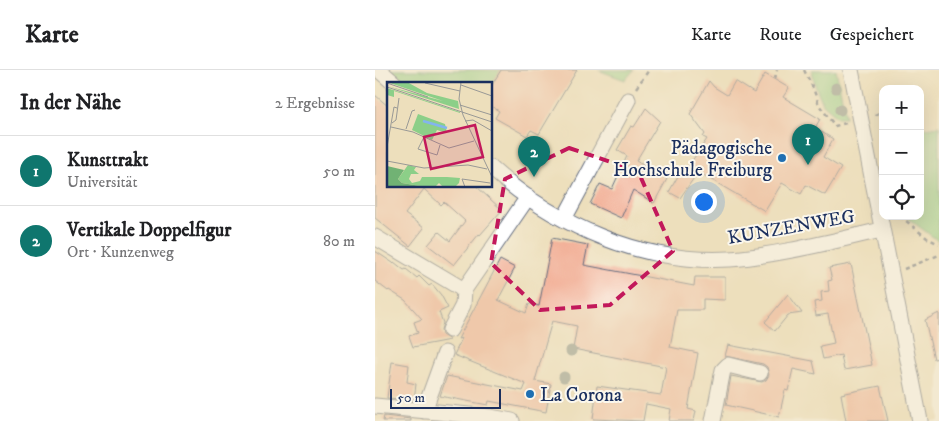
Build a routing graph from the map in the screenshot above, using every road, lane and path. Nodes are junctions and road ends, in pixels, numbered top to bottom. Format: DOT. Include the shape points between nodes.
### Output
graph roads {
  1 [pos="378,70"];
  2 [pos="649,70"];
  3 [pos="777,70"];
  4 [pos="804,70"];
  5 [pos="851,70"];
  6 [pos="375,73"];
  7 [pos="775,79"];
  8 [pos="393,82"];
  9 [pos="628,100"];
  10 [pos="879,113"];
  11 [pos="866,118"];
  12 [pos="493,170"];
  13 [pos="528,197"];
  14 [pos="564,219"];
  15 [pos="905,220"];
  16 [pos="882,230"];
  17 [pos="375,237"];
  18 [pos="939,244"];
  19 [pos="939,255"];
  20 [pos="891,274"];
  21 [pos="464,290"];
  22 [pos="451,330"];
  23 [pos="445,353"];
  24 [pos="760,373"];
  25 [pos="375,406"];
  26 [pos="424,411"];
  27 [pos="512,421"];
  28 [pos="713,421"];
  29 [pos="920,421"];
  1 -- 6 [label="street"];
  1 -- 8 [label="street"];
  2 -- 9 [label="path"];
  3 -- 7 [label="path"];
  4 -- 11 [label="path" via="819,106 835,126"];
  5 -- 11 [label="street"];
  9 -- 14 [label="street"];
  10 -- 11 [label="path"];
  11 -- 16 [label="street"];
  12 -- 13 [label="street, KUNZENWEG"];
  13 -- 14 [label="street, KUNZENWEG"];
  13 -- 21 [label="street"];
  14 -- 16 [label="street, KUNZENWEG" via="612,241 657,255 697,259 729,259 785,252"];
  15 -- 18 [label="path"];
  16 -- 20 [label="street"];
  17 -- 21 [label="street"];
  19 -- 20 [label="path"];
  20 -- 29 [label="street"];
  21 -- 22 [label="street" via="463,305"];
  23 -- 26 [label="street"];
  24 -- 28 [label="street" via="728,366 723,370"];
  25 -- 26 [label="street"];
  26 -- 27 [label="street"];
}
